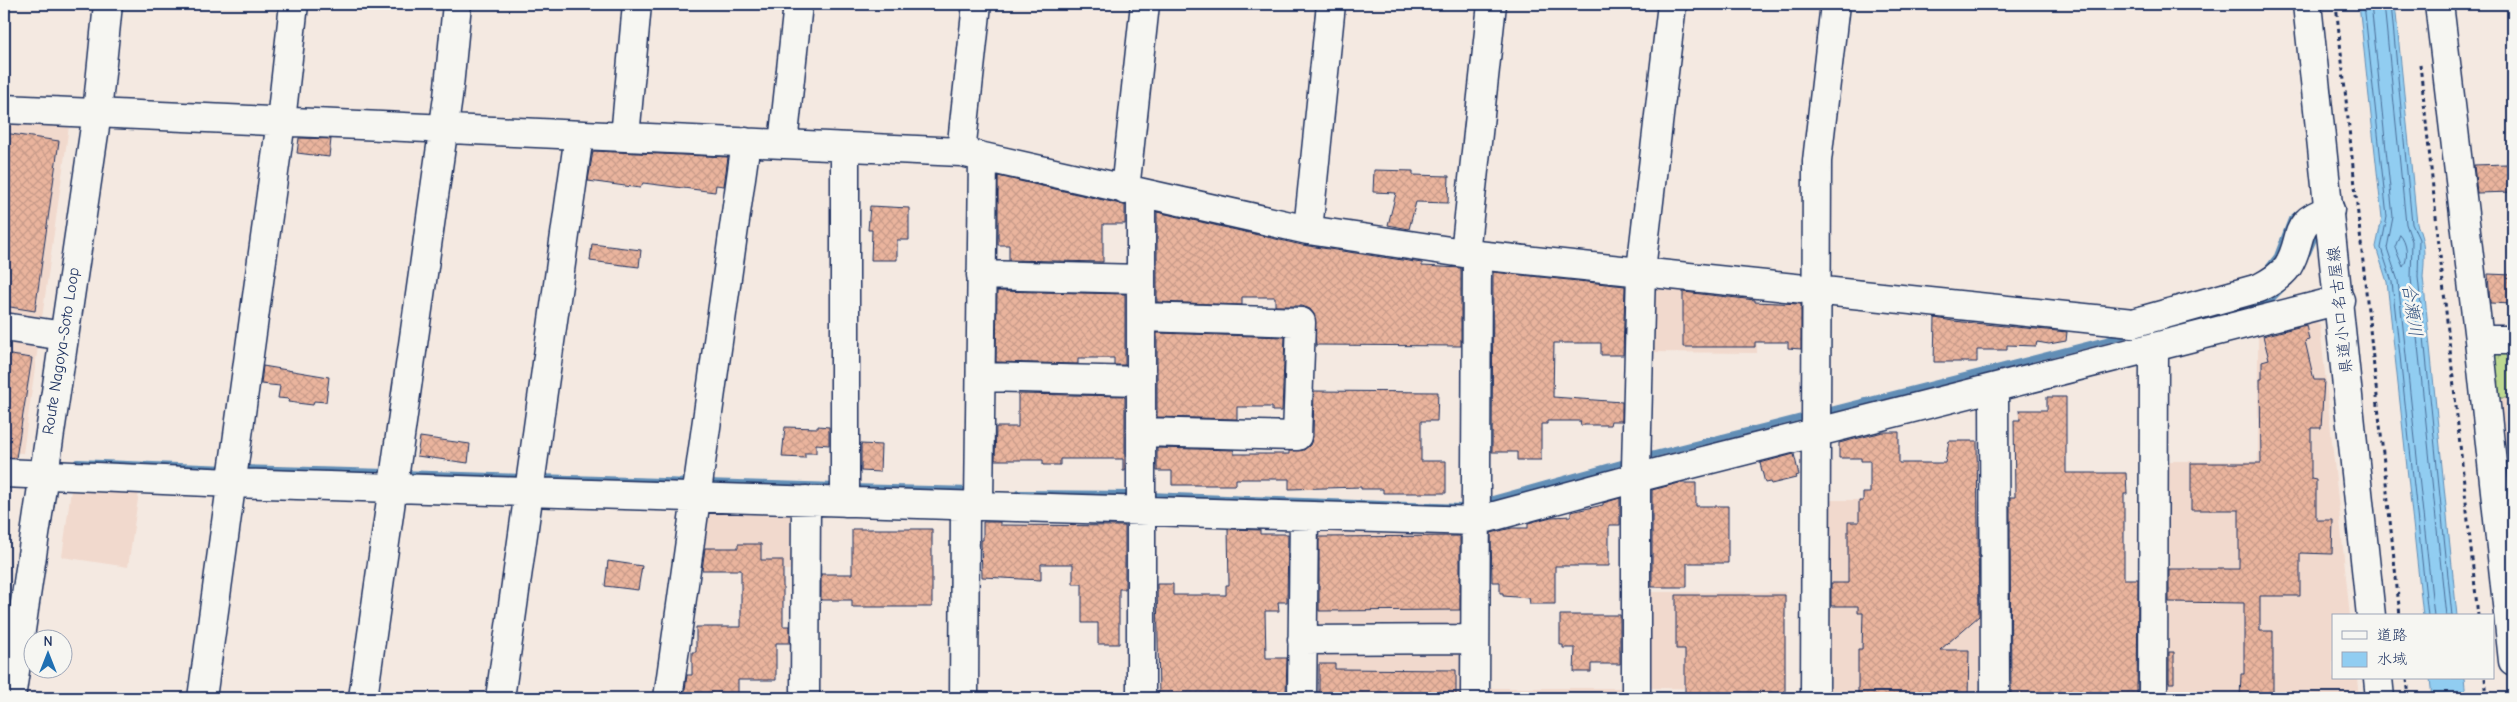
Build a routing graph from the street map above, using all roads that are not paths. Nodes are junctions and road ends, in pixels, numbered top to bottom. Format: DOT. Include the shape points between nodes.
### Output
graph roads {
  1 [pos="108,4"];
  2 [pos="294,4"];
  3 [pos="457,4"];
  4 [pos="638,4"];
  5 [pos="798,4"];
  6 [pos="977,4"];
  7 [pos="1145,4"];
  8 [pos="1331,4"];
  9 [pos="1492,4"];
  10 [pos="1672,4"];
  11 [pos="1835,4"];
  12 [pos="2307,4"];
  13 [pos="2439,4"];
  14 [pos="4,109"];
  15 [pos="97,112"];
  16 [pos="281,122"];
  17 [pos="443,130"];
  18 [pos="579,135"];
  19 [pos="625,137"];
  20 [pos="746,142"];
  21 [pos="783,144"];
  22 [pos="845,147"];
  23 [pos="972,154"];
  24 [pos="1133,192"];
  25 [pos="2330,210"];
  26 [pos="1308,230"];
  27 [pos="1471,254"];
  28 [pos="1641,270"];
  29 [pos="982,275"];
  30 [pos="1141,279"];
  31 [pos="1818,290"];
  32 [pos="2340,300"];
  33 [pos="1141,317"];
  34 [pos="4,327"];
  35 [pos="64,336"];
  36 [pos="2479,340"];
  37 [pos="2513,340"];
  38 [pos="2154,347"];
  39 [pos="981,377"];
  40 [pos="1141,381"];
  41 [pos="1994,388"];
  42 [pos="1817,421"];
  43 [pos="1141,432"];
  44 [pos="1637,467"];
  45 [pos="4,473"];
  46 [pos="233,473"];
  47 [pos="43,474"];
  48 [pos="393,478"];
  49 [pos="530,482"];
  50 [pos="698,488"];
  51 [pos="845,492"];
  52 [pos="976,499"];
  53 [pos="806,500"];
  54 [pos="1141,501"];
  55 [pos="1476,509"];
  56 [pos="1304,516"];
  57 [pos="2371,614"];
  58 [pos="1475,639"];
  59 [pos="1302,640"];
  60 [pos="2513,661"];
  61 [pos="2378,680"];
  62 [pos="11,698"];
  63 [pos="202,698"];
  64 [pos="363,698"];
  65 [pos="500,698"];
  66 [pos="668,698"];
  67 [pos="806,698"];
  68 [pos="964,698"];
  69 [pos="1141,698"];
  70 [pos="1302,698"];
  71 [pos="1475,698"];
  72 [pos="1636,698"];
  73 [pos="1815,698"];
  74 [pos="1995,698"];
  75 [pos="2153,698"];
  76 [pos="2380,698"];
  1 -- 15 [label="street, Route Nagoya-Soto Loop"];
  2 -- 16 [label="street"];
  3 -- 17 [label="street"];
  4 -- 19 [label="street"];
  5 -- 21 [label="street"];
  6 -- 23 [label="street"];
  7 -- 24 [label="street"];
  8 -- 26 [label="street"];
  9 -- 27 [label="street"];
  10 -- 28 [label="street"];
  11 -- 31 [label="street" via="1817,161"];
  12 -- 25 [label="street, 県道小口名古屋線"];
  13 -- 36 [label="street"];
  14 -- 15 [label="street"];
  15 -- 16 [label="street"];
  15 -- 35 [label="street, Route Nagoya-Soto Loop"];
  16 -- 17 [label="street"];
  16 -- 46 [label="street"];
  17 -- 18 [label="street"];
  17 -- 48 [label="street"];
  18 -- 19 [label="street"];
  18 -- 49 [label="street"];
  19 -- 20 [label="street"];
  20 -- 21 [label="street"];
  20 -- 50 [label="street"];
  21 -- 22 [label="street"];
  22 -- 23 [label="street"];
  22 -- 51 [label="street"];
  23 -- 24 [label="street"];
  23 -- 29 [label="street"];
  24 -- 26 [label="street"];
  24 -- 30 [label="street"];
  25 -- 31 [label="street" via="2312,215 2303,225 2288,267 2259,288 2133,323"];
  25 -- 32 [label="street, 県道小口名古屋線"];
  26 -- 27 [label="street"];
  27 -- 28 [label="street"];
  27 -- 55 [label="street"];
  28 -- 31 [label="street"];
  28 -- 44 [label="street"];
  29 -- 30 [label="street"];
  29 -- 39 [label="street"];
  30 -- 33 [label="street"];
  31 -- 42 [label="street"];
  32 -- 38 [label="street"];
  32 -- 57 [label="street, 県道小口名古屋線"];
  33 -- 40 [label="street"];
  33 -- 43 [label="street" via="1301,322 1297,436"];
  34 -- 35 [label="street"];
  35 -- 47 [label="street, Route Nagoya-Soto Loop"];
  36 -- 37 [label="street"];
  36 -- 60 [label="street"];
  38 -- 41 [label="street"];
  38 -- 75 [label="street"];
  39 -- 40 [label="street"];
  39 -- 52 [label="street"];
  40 -- 43 [label="street"];
  41 -- 42 [label="street"];
  41 -- 74 [label="street"];
  42 -- 44 [label="street"];
  42 -- 73 [label="street"];
  43 -- 54 [label="street"];
  44 -- 55 [label="street"];
  44 -- 72 [label="street"];
  45 -- 47 [label="street"];
  46 -- 47 [label="street"];
  46 -- 48 [label="street"];
  46 -- 63 [label="street"];
  47 -- 62 [label="street, Route Nagoya-Soto Loop"];
  48 -- 49 [label="street"];
  48 -- 64 [label="street"];
  49 -- 50 [label="street"];
  49 -- 65 [label="street"];
  50 -- 53 [label="street"];
  50 -- 66 [label="street"];
  51 -- 52 [label="street"];
  51 -- 53 [label="street"];
  52 -- 54 [label="street"];
  52 -- 68 [label="street"];
  53 -- 67 [label="street"];
  54 -- 56 [label="street"];
  54 -- 69 [label="street"];
  55 -- 56 [label="street"];
  55 -- 58 [label="street"];
  56 -- 59 [label="street"];
  58 -- 59 [label="street"];
  58 -- 71 [label="street"];
  59 -- 70 [label="street"];
  61 -- 76 [label="street"];
}
